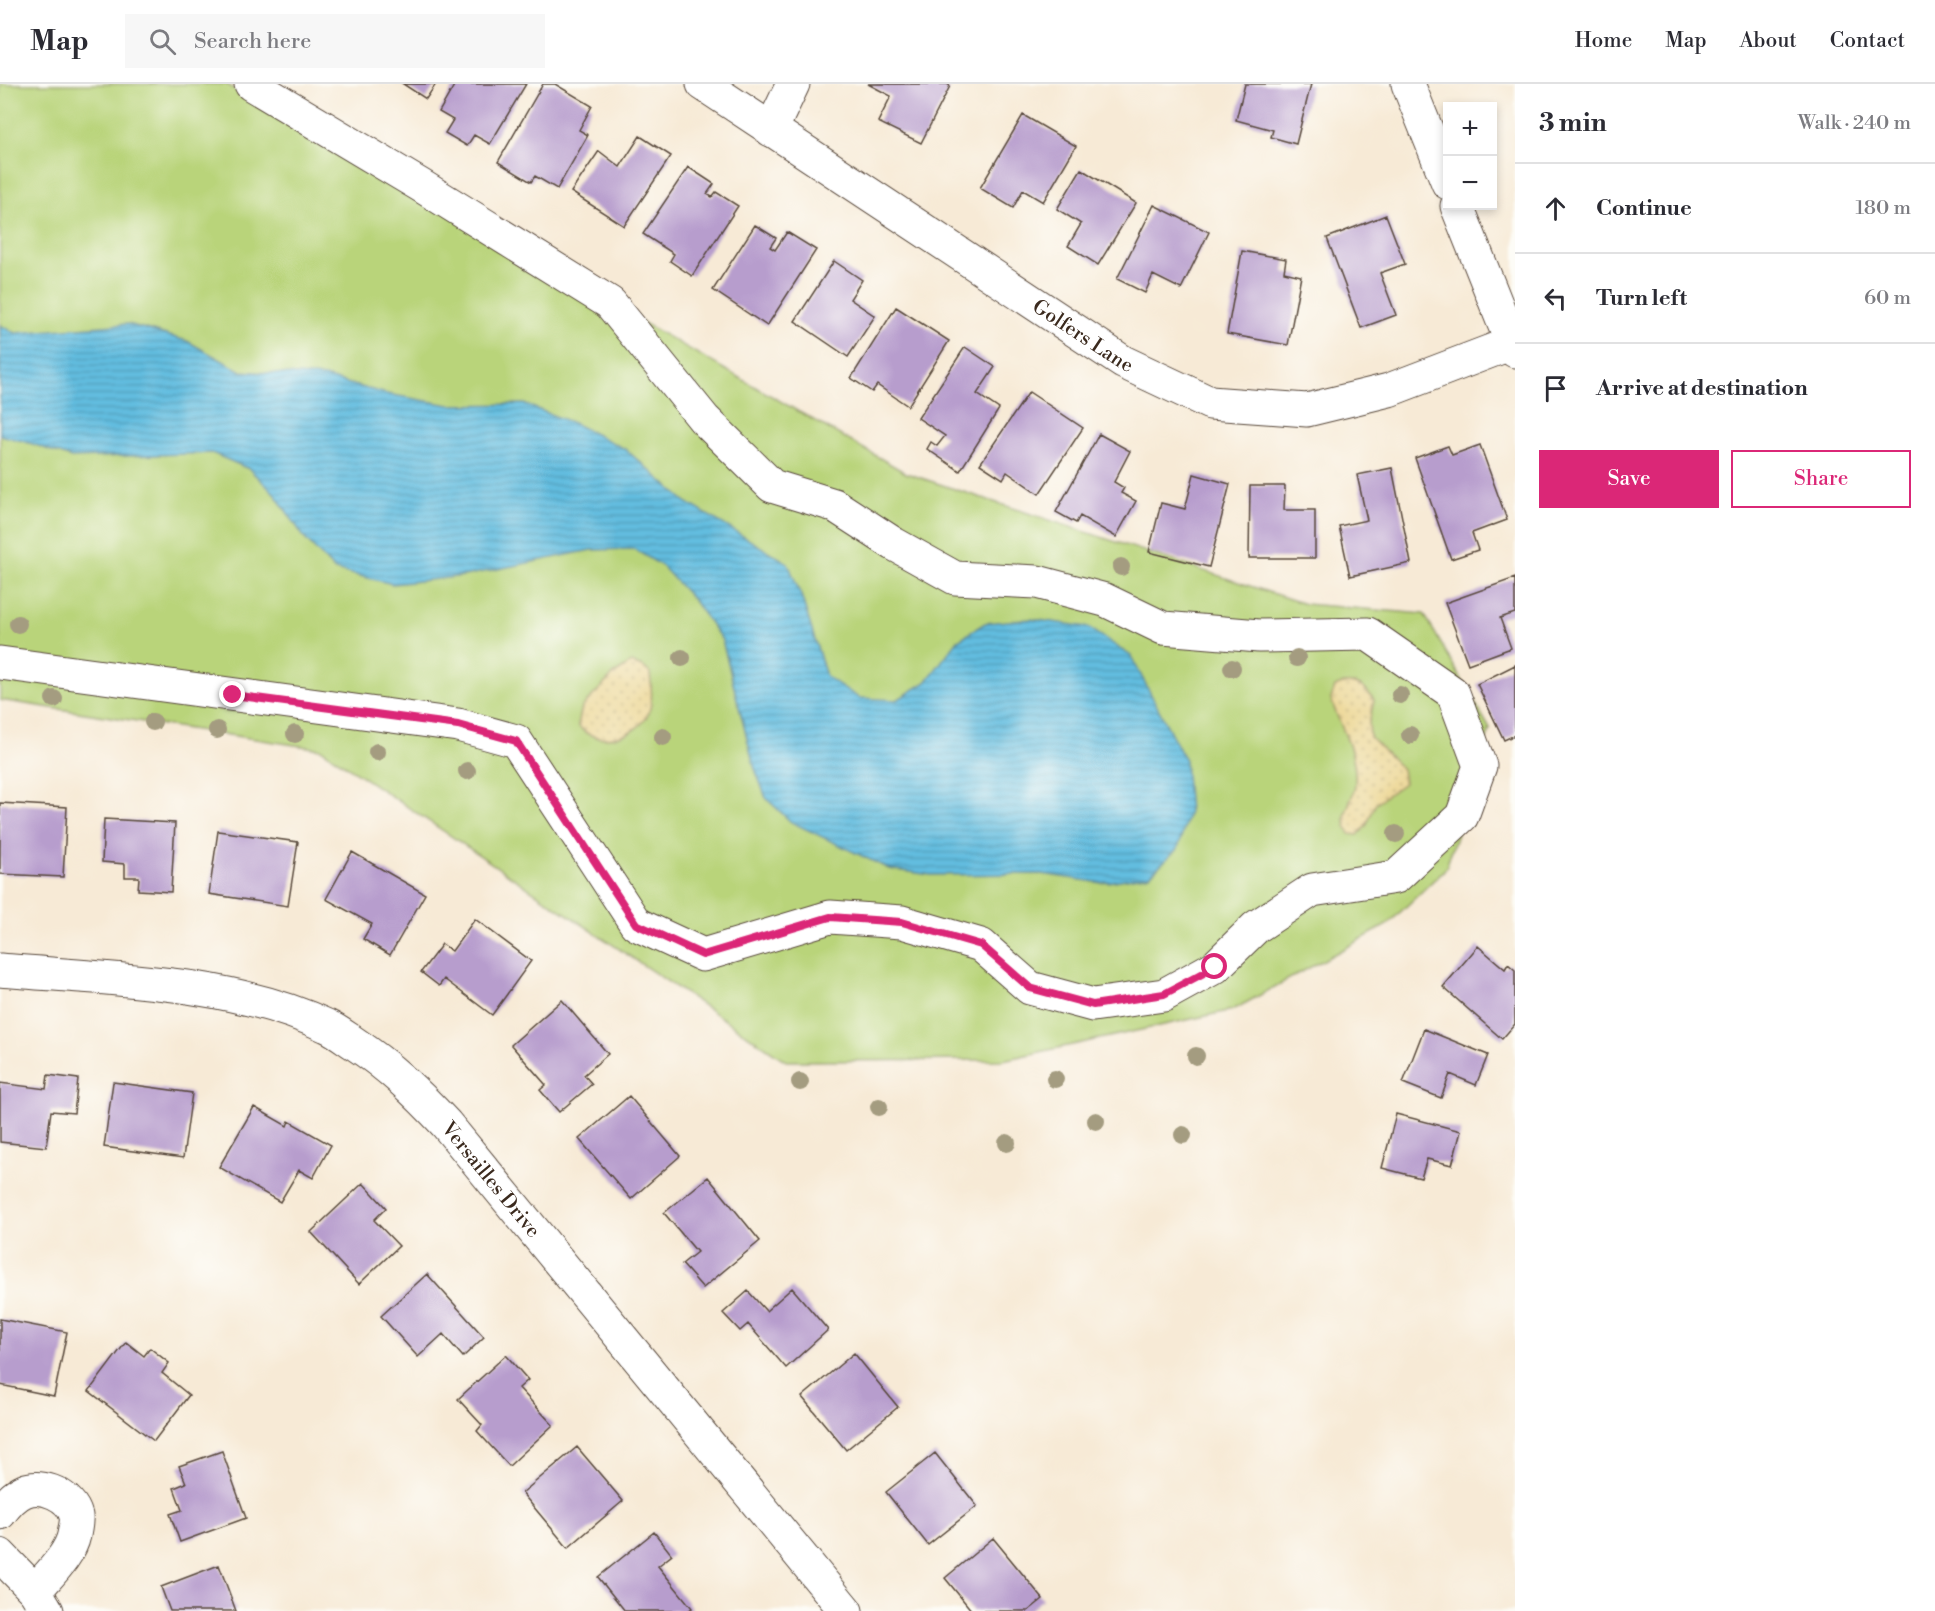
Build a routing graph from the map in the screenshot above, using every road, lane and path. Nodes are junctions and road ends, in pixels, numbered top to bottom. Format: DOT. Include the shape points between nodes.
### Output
graph roads {
  1 [pos="251,84"];
  2 [pos="703,84"];
  3 [pos="793,84"];
  4 [pos="1408,84"];
  5 [pos="771,130"];
  6 [pos="1443,171"];
  7 [pos="1458,210"];
  8 [pos="1513,347"];
  9 [pos="0,663"];
  10 [pos="0,970"];
  11 [pos="0,1513"];
  12 [pos="0,1555"];
  13 [pos="41,1601"];
  14 [pos="846,1611"];
  1 -- 9 [label="street" via="610,303 704,419 772,486 834,505 955,578 1037,582 1105,600 1163,628 1259,636 1368,634 1453,693 1480,766 1462,816 1396,877 1312,890 1256,927 1215,967 1164,994 1093,1005 1030,988 981,945 902,922 830,917 703,955 693,951 636,924 516,741 458,725"];
  2 -- 5 [label="street, Golfers Lane"];
  3 -- 5 [label="street"];
  4 -- 6 [label="street"];
  5 -- 8 [label="street, Golfers Lane" via="1123,362 1210,403 1307,410 1389,390"];
  7 -- 8 [label="street"];
  10 -- 14 [label="street, Versailles Drive" via="178,986 234,995 283,1008 328,1026 372,1055 413,1088 446,1124"];
  11 -- 13 [label="street" via="24,1491 42,1488 61,1496 74,1512 74,1537"];
  12 -- 13 [label="street"];
}
